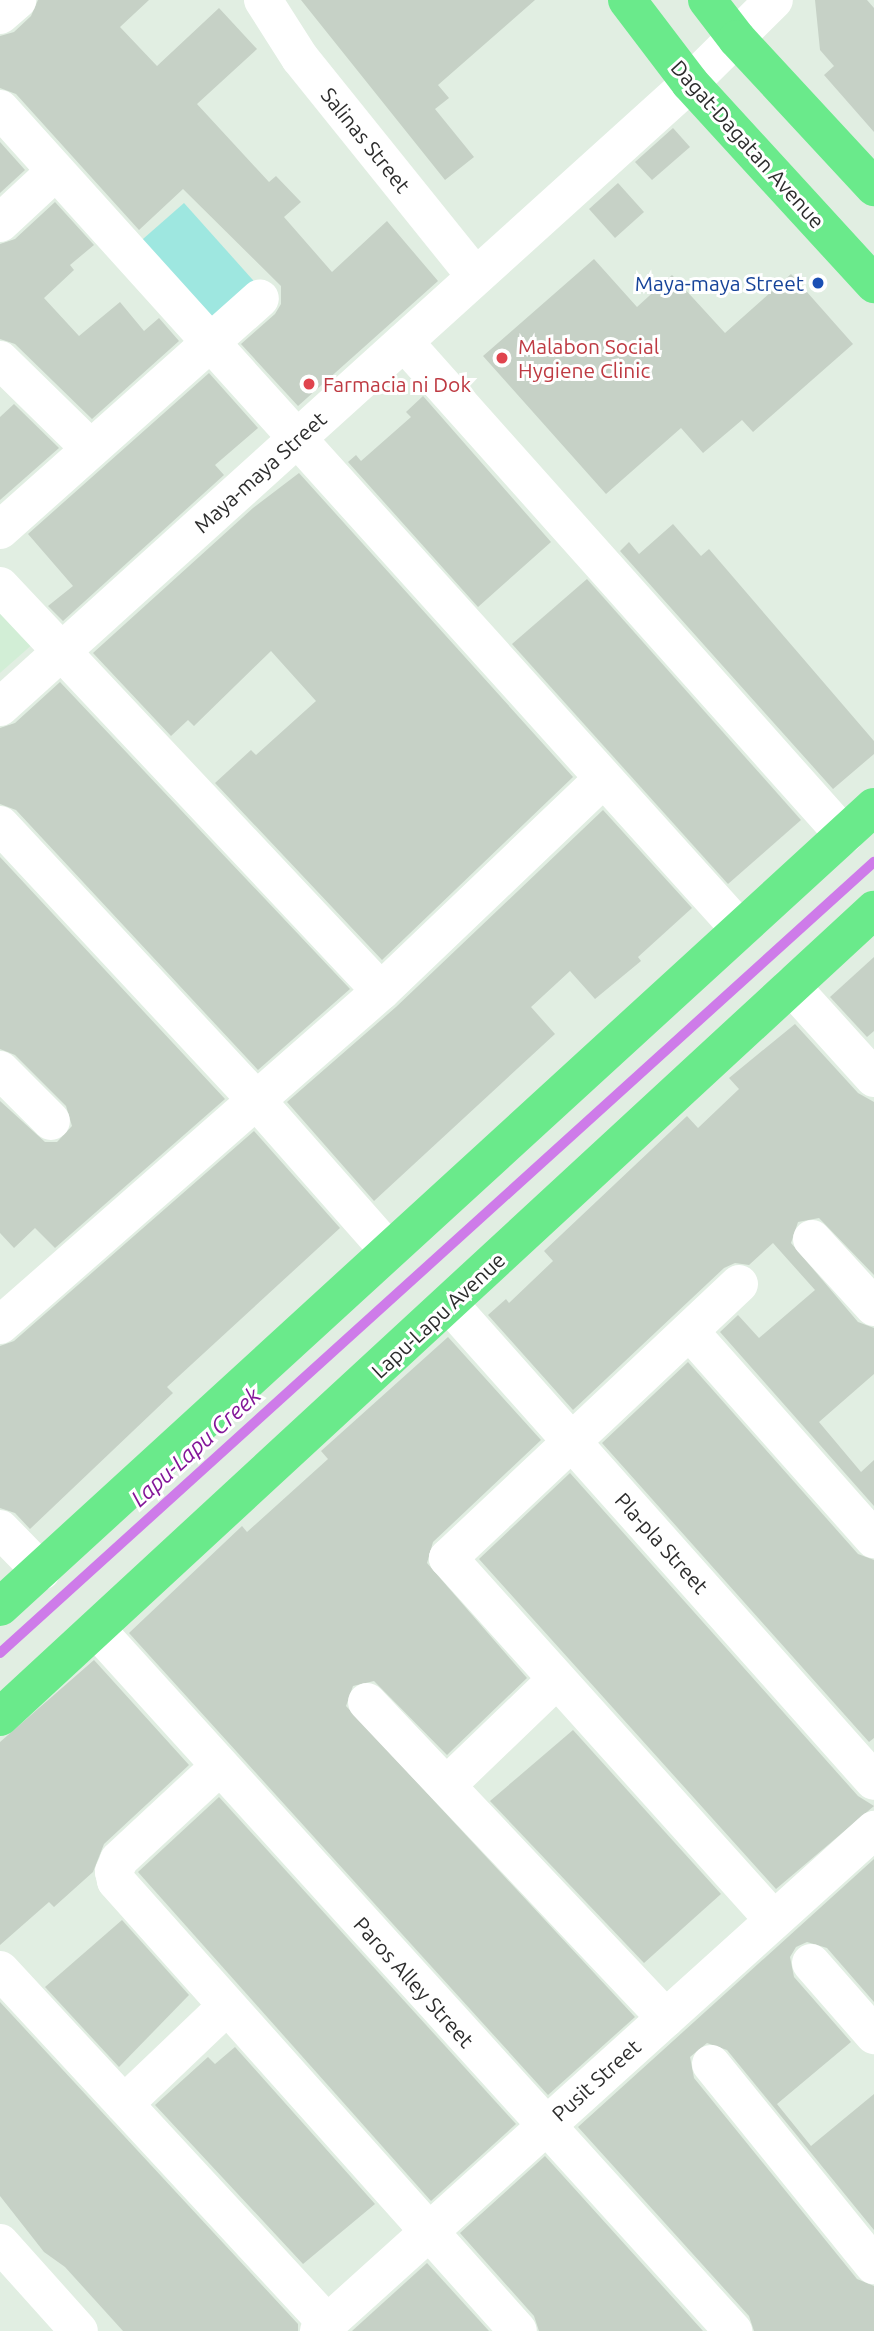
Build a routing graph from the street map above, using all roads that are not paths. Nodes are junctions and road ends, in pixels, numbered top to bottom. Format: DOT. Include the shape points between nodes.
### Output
graph roads {
  1 [pos="17,0"];
  2 [pos="262,0"];
  3 [pos="627,0"];
  4 [pos="706,0"];
  5 [pos="774,0"];
  6 [pos="0,15"];
  7 [pos="737,39"];
  8 [pos="690,83"];
  9 [pos="0,109"];
  10 [pos="56,171"];
  11 [pos="874,187"];
  12 [pos="0,223"];
  13 [pos="475,276"];
  14 [pos="874,284"];
  15 [pos="260,298"];
  16 [pos="209,341"];
  17 [pos="404,342"];
  18 [pos="0,360"];
  19 [pos="295,440"];
  20 [pos="90,448"];
  21 [pos="0,530"];
  22 [pos="0,586"];
  23 [pos="61,652"];
  24 [pos="0,707"];
  25 [pos="603,779"];
  26 [pos="874,807"];
  27 [pos="0,825"];
  28 [pos="844,835"];
  29 [pos="874,910"];
  30 [pos="740,929"];
  31 [pos="791,986"];
  32 [pos="381,991"];
  33 [pos="0,1070"];
  34 [pos="874,1078"];
  35 [pos="256,1100"];
  36 [pos="51,1121"];
  37 [pos="812,1239"];
  38 [pos="388,1251"];
  39 [pos="739,1284"];
  40 [pos="450,1305"];
  41 [pos="874,1307"];
  42 [pos="5,1311"];
  43 [pos="691,1333"];
  44 [pos="570,1440"];
  45 [pos="0,1529"];
  46 [pos="874,1539"];
  47 [pos="41,1571"];
  48 [pos="0,1607"];
  49 [pos="97,1630"];
  50 [pos="555,1681"];
  51 [pos="367,1702"];
  52 [pos="0,1717"];
  53 [pos="220,1766"];
  54 [pos="874,1781"];
  55 [pos="446,1785"];
  56 [pos="874,1830"];
  57 [pos="774,1920"];
  58 [pos="811,1963"];
  59 [pos="0,1970"];
  60 [pos="227,2006"];
  61 [pos="666,2018"];
  62 [pos="873,2033"];
  63 [pos="711,2064"];
  64 [pos="124,2104"];
  65 [pos="545,2126"];
  66 [pos="428,2233"];
  67 [pos="0,2243"];
  68 [pos="874,2265"];
  69 [pos="323,2327"];
  70 [pos="79,2331"];
  71 [pos="518,2331"];
  72 [pos="733,2331"];
  1 -- 6 [label="street"];
  2 -- 13 [label="street, Salinas Street" via="300,58"];
  3 -- 8 [label="main road, Dagat-Dagatan Avenue"];
  4 -- 7 [label="main road"];
  5 -- 7 [label="street, Maya-maya Street"];
  7 -- 8 [label="street, Maya-maya Street"];
  7 -- 11 [label="main road"];
  8 -- 13 [label="street, Maya-maya Street"];
  8 -- 14 [label="main road, Dagat-Dagatan Avenue"];
  9 -- 10 [label="street"];
  10 -- 12 [label="street"];
  10 -- 16 [label="street"];
  13 -- 17 [label="street, Maya-maya Street"];
  15 -- 16 [label="street"];
  16 -- 19 [label="street"];
  16 -- 20 [label="street"];
  17 -- 19 [label="street, Maya-maya Street"];
  17 -- 28 [label="street"];
  18 -- 20 [label="street"];
  19 -- 23 [label="street, Maya-maya Street"];
  19 -- 25 [label="street"];
  20 -- 21 [label="street"];
  22 -- 23 [label="street"];
  23 -- 24 [label="street, Maya-maya Street"];
  23 -- 32 [label="street"];
  25 -- 30 [label="street"];
  25 -- 32 [label="street"];
  26 -- 28 [label="main road"];
  27 -- 35 [label="street"];
  28 -- 30 [label="main road"];
  29 -- 31 [label="main road, Lapu-Lapu Avenue"];
  30 -- 38 [label="main road"];
  31 -- 34 [label="street"];
  31 -- 40 [label="main road, Lapu-Lapu Avenue"];
  32 -- 35 [label="street"];
  33 -- 36 [label="street"];
  35 -- 38 [label="street"];
  35 -- 42 [label="street"];
  37 -- 41 [label="street"];
  38 -- 47 [label="main road"];
  39 -- 43 [label="street"];
  40 -- 44 [label="street, Pla-pla Street"];
  40 -- 49 [label="main road, Lapu-Lapu Avenue"];
  43 -- 44 [label="street"];
  43 -- 46 [label="street"];
  44 -- 50 [label="street" via="448,1558"];
  44 -- 54 [label="street, Pla-pla Street"];
  45 -- 47 [label="street"];
  47 -- 48 [label="main road"];
  49 -- 52 [label="main road, Lapu-Lapu Avenue"];
  49 -- 53 [label="street, Paros Alley Street"];
  50 -- 55 [label="street"];
  50 -- 57 [label="street"];
  51 -- 55 [label="street"];
  53 -- 60 [label="street" via="128,1850 114,1872"];
  53 -- 65 [label="street, Paros Alley Street"];
  55 -- 61 [label="street"];
  56 -- 57 [label="street, Pusit Street"];
  57 -- 61 [label="street, Pusit Street"];
  58 -- 62 [label="street"];
  59 -- 64 [label="street"];
  60 -- 64 [label="street"];
  60 -- 66 [label="street"];
  61 -- 65 [label="street, Pusit Street"];
  63 -- 68 [label="street"];
  64 -- 69 [label="street"];
  65 -- 66 [label="street, Pusit Street"];
  65 -- 72 [label="street, Paros Alley Street"];
  66 -- 69 [label="street, Pusit Street"];
  66 -- 71 [label="street"];
  67 -- 70 [label="street"];
}
